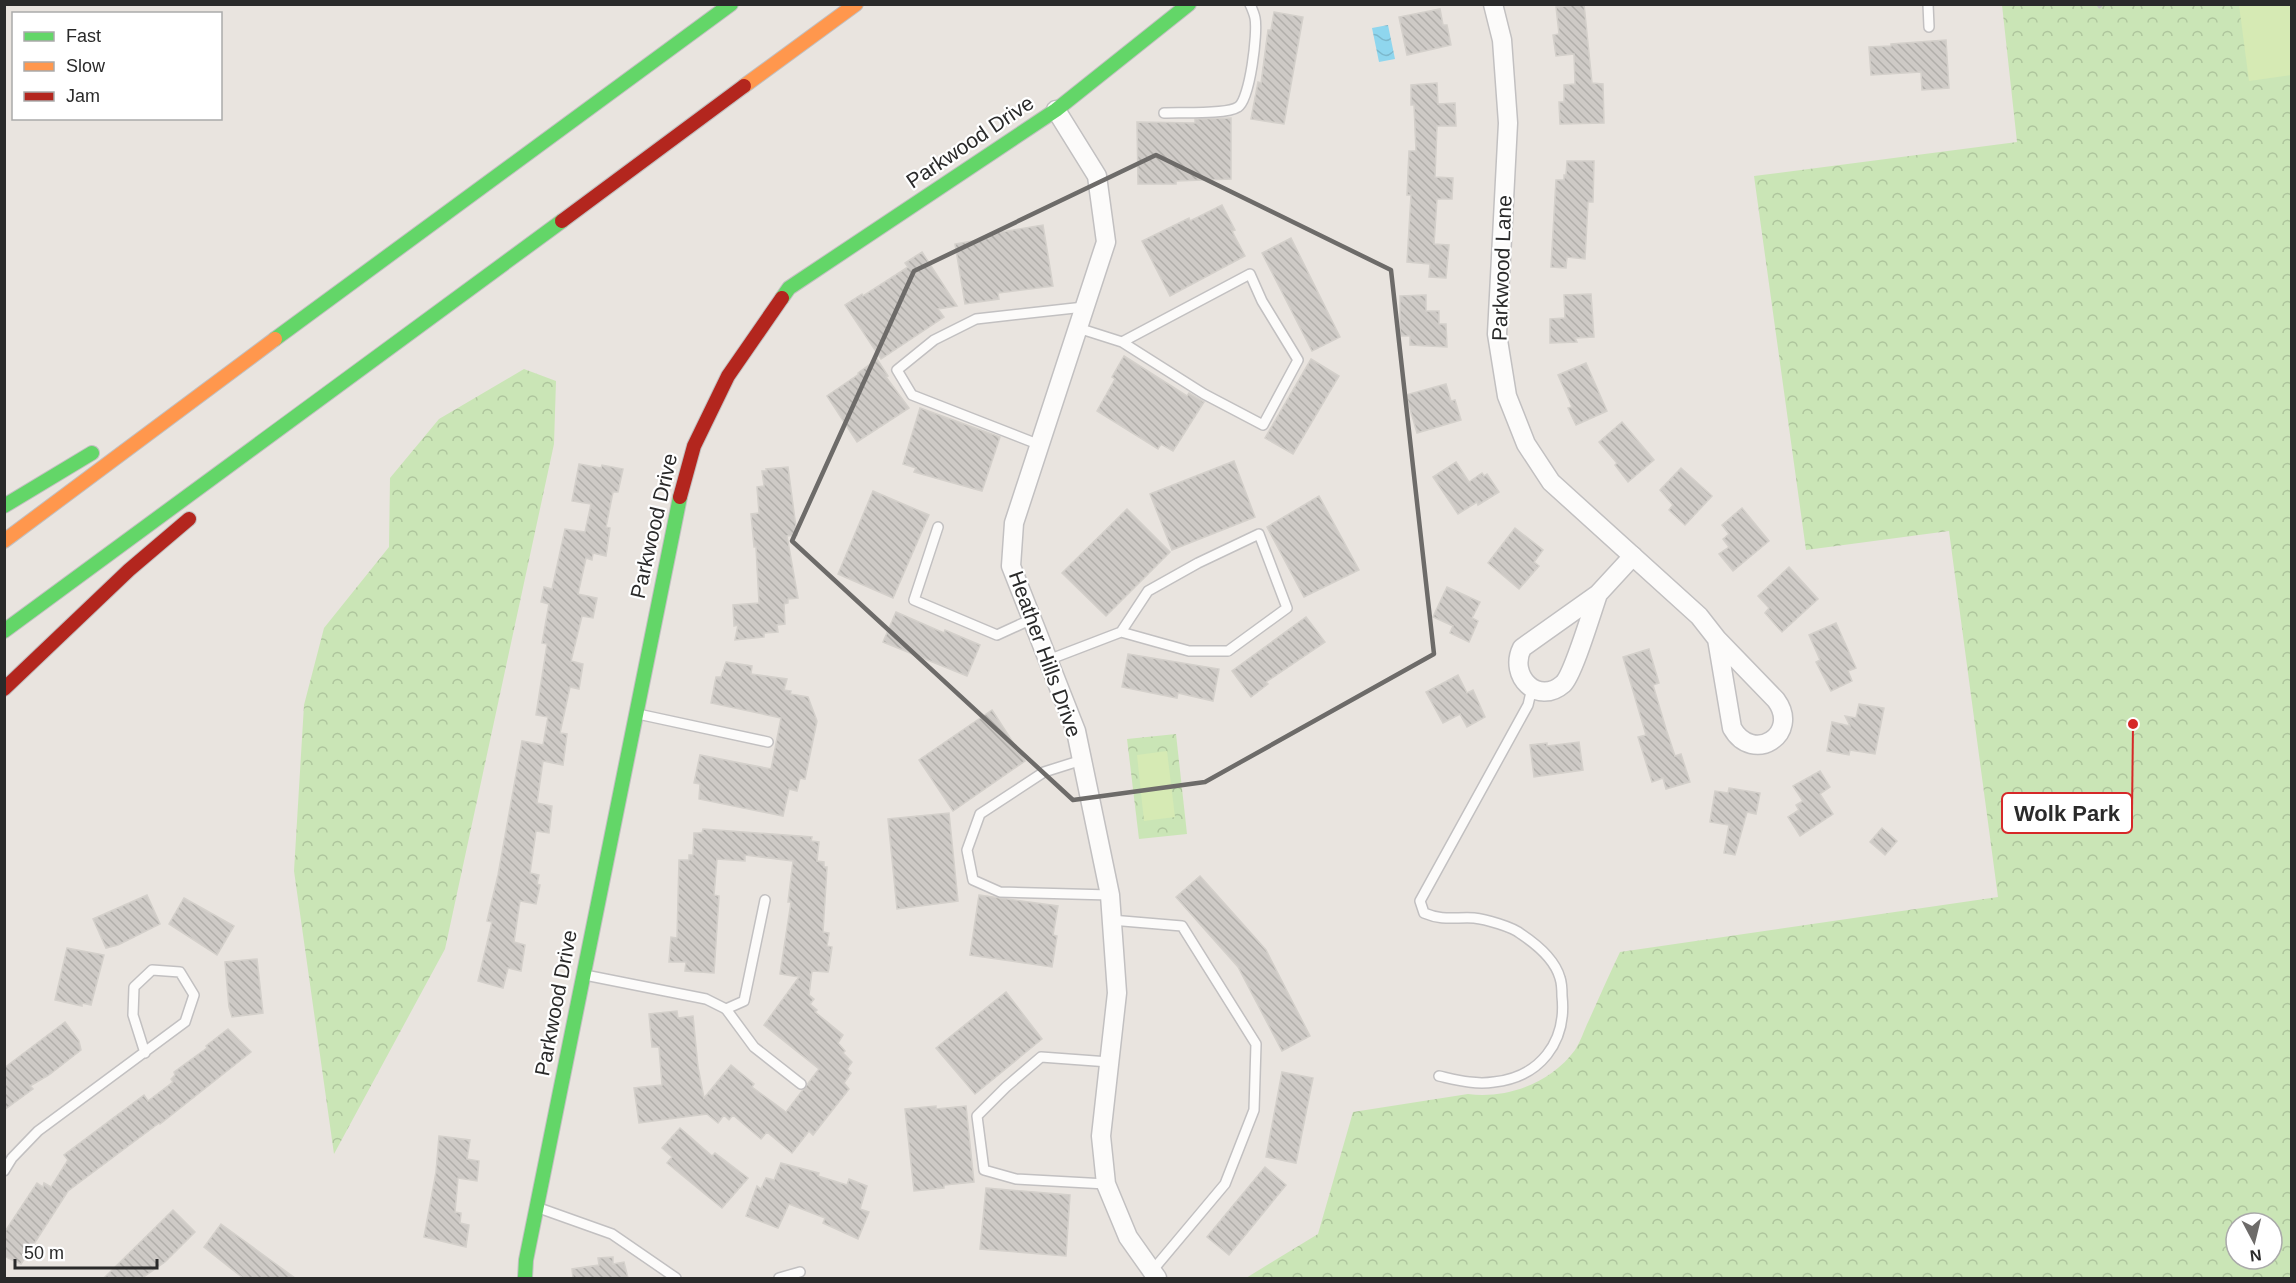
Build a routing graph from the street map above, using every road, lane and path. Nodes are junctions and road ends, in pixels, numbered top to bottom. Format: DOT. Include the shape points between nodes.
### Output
graph roads {
  1 [pos="731,4"];
  2 [pos="856,4"];
  3 [pos="1189,4"];
  4 [pos="1250,4"];
  5 [pos="1492,4"];
  6 [pos="1928,4"];
  7 [pos="1929,27"];
  8 [pos="1056,110"];
  9 [pos="1164,112"];
  10 [pos="1084,307"];
  11 [pos="1078,328"];
  12 [pos="402,338"];
  13 [pos="1122,342"];
  14 [pos="249,358"];
  15 [pos="127,432"];
  16 [pos="106,444"];
  17 [pos="1040,445"];
  18 [pos="247,469"];
  19 [pos="4,506"];
  20 [pos="202,508"];
  21 [pos="938,527"];
  22 [pos="4,541"];
  23 [pos="1633,556"];
  24 [pos="1598,594"];
  25 [pos="1032,619"];
  26 [pos="4,631"];
  27 [pos="1121,632"];
  28 [pos="1717,639"];
  29 [pos="1048,660"];
  30 [pos="1532,688"];
  31 [pos="4,689"];
  32 [pos="636,714"];
  33 [pos="768,742"];
  34 [pos="1082,760"];
  35 [pos="1110,895"];
  36 [pos="765,900"];
  37 [pos="1112,920"];
  38 [pos="583,975"];
  39 [pos="726,1009"];
  40 [pos="145,1053"];
  41 [pos="1109,1062"];
  42 [pos="1439,1076"];
  43 [pos="801,1084"];
  44 [pos="4,1171"];
  45 [pos="1106,1184"];
  46 [pos="536,1207"];
  47 [pos="800,1272"];
  48 [pos="1155,1275"];
  49 [pos="525,1278"];
  50 [pos="676,1278"];
  51 [pos="779,1278"];
  1 -- 14 [label="main road"];
  2 -- 12 [label="main road"];
  3 -- 8 [label="main road, Parkwood Drive"];
  4 -- 9 [label="lane" via="1256,34 1245,98 1238,107 1225,111"];
  5 -- 23 [label="street, Parkwood Lane" via="1502,40 1508,123 1497,334 1506,396 1526,444 1551,482"];
  6 -- 7 [label="lane"];
  8 -- 10 [label="street, Heather Hills Drive" via="1097,176 1106,243"];
  8 -- 32 [label="main road, Parkwood Drive" via="789,288 728,376 694,446 677,507"];
  10 -- 11 [label="street, Heather Hills Drive"];
  10 -- 17 [label="lane" via="976,319 934,340 897,370 912,395"];
  11 -- 13 [label="lane"];
  11 -- 17 [label="street, Heather Hills Drive"];
  12 -- 18 [label="main road"];
  12 -- 26 [label="main road"];
  13 -- 13 [label="lane" via="1204,394 1263,425 1299,360 1250,274"];
  14 -- 15 [label="main road"];
  14 -- 22 [label="main road"];
  16 -- 19 [label="main road"];
  17 -- 25 [label="street, Heather Hills Drive" via="1014,523 1011,566"];
  20 -- 31 [label="main road" via="129,570"];
  21 -- 25 [label="lane" via="914,600 997,635"];
  23 -- 24 [label="street"];
  23 -- 28 [label="street, Parkwood Lane" via="1699,616"];
  24 -- 30 [label="street" via="1568,678 1548,690"];
  24 -- 30 [label="street" via="1522,648 1518,670"];
  25 -- 29 [label="street, Heather Hills Drive"];
  27 -- 27 [label="lane" via="1189,651 1228,651 1287,608 1259,534 1148,591"];
  27 -- 29 [label="lane"];
  28 -- 28 [label="street, Parkwood Lane" via="1735,735 1748,744 1770,742 1781,730 1781,706"];
  29 -- 34 [label="street, Heather Hills Drive" via="1076,731"];
  30 -- 42 [label="lane" via="1528,705 1420,901 1424,913 1437,918 1476,918 1519,932 1543,952 1560,977 1564,1014 1547,1057 1530,1071 1494,1082 1472,1083"];
  32 -- 33 [label="lane"];
  32 -- 38 [label="main road, Parkwood Drive"];
  34 -- 35 [label="street, Heather Hills Drive"];
  34 -- 35 [label="lane" via="1044,772 980,814 967,850 973,880 1000,892"];
  35 -- 37 [label="street, Heather Hills Drive"];
  36 -- 39 [label="lane" via="744,1001"];
  37 -- 41 [label="street, Heather Hills Drive" via="1117,993"];
  37 -- 48 [label="lane" via="1182,926 1256,1044 1254,1110 1225,1184"];
  38 -- 39 [label="lane" via="706,999"];
  38 -- 46 [label="main road, Parkwood Drive"];
  39 -- 43 [label="lane" via="754,1047"];
  40 -- 40 [label="lane" via="185,1022 194,995 180,972 152,970 134,987 133,1015"];
  40 -- 44 [label="lane" via="38,1131"];
  41 -- 45 [label="street, Heather Hills Drive" via="1101,1136"];
  41 -- 45 [label="lane" via="1041,1057 977,1116 984,1170 1016,1179"];
  45 -- 48 [label="street, Heather Hills Drive" via="1128,1237"];
  46 -- 49 [label="main road, Parkwood Drive"];
  46 -- 50 [label="lane" via="612,1234"];
  47 -- 51 [label="lane"];
}
